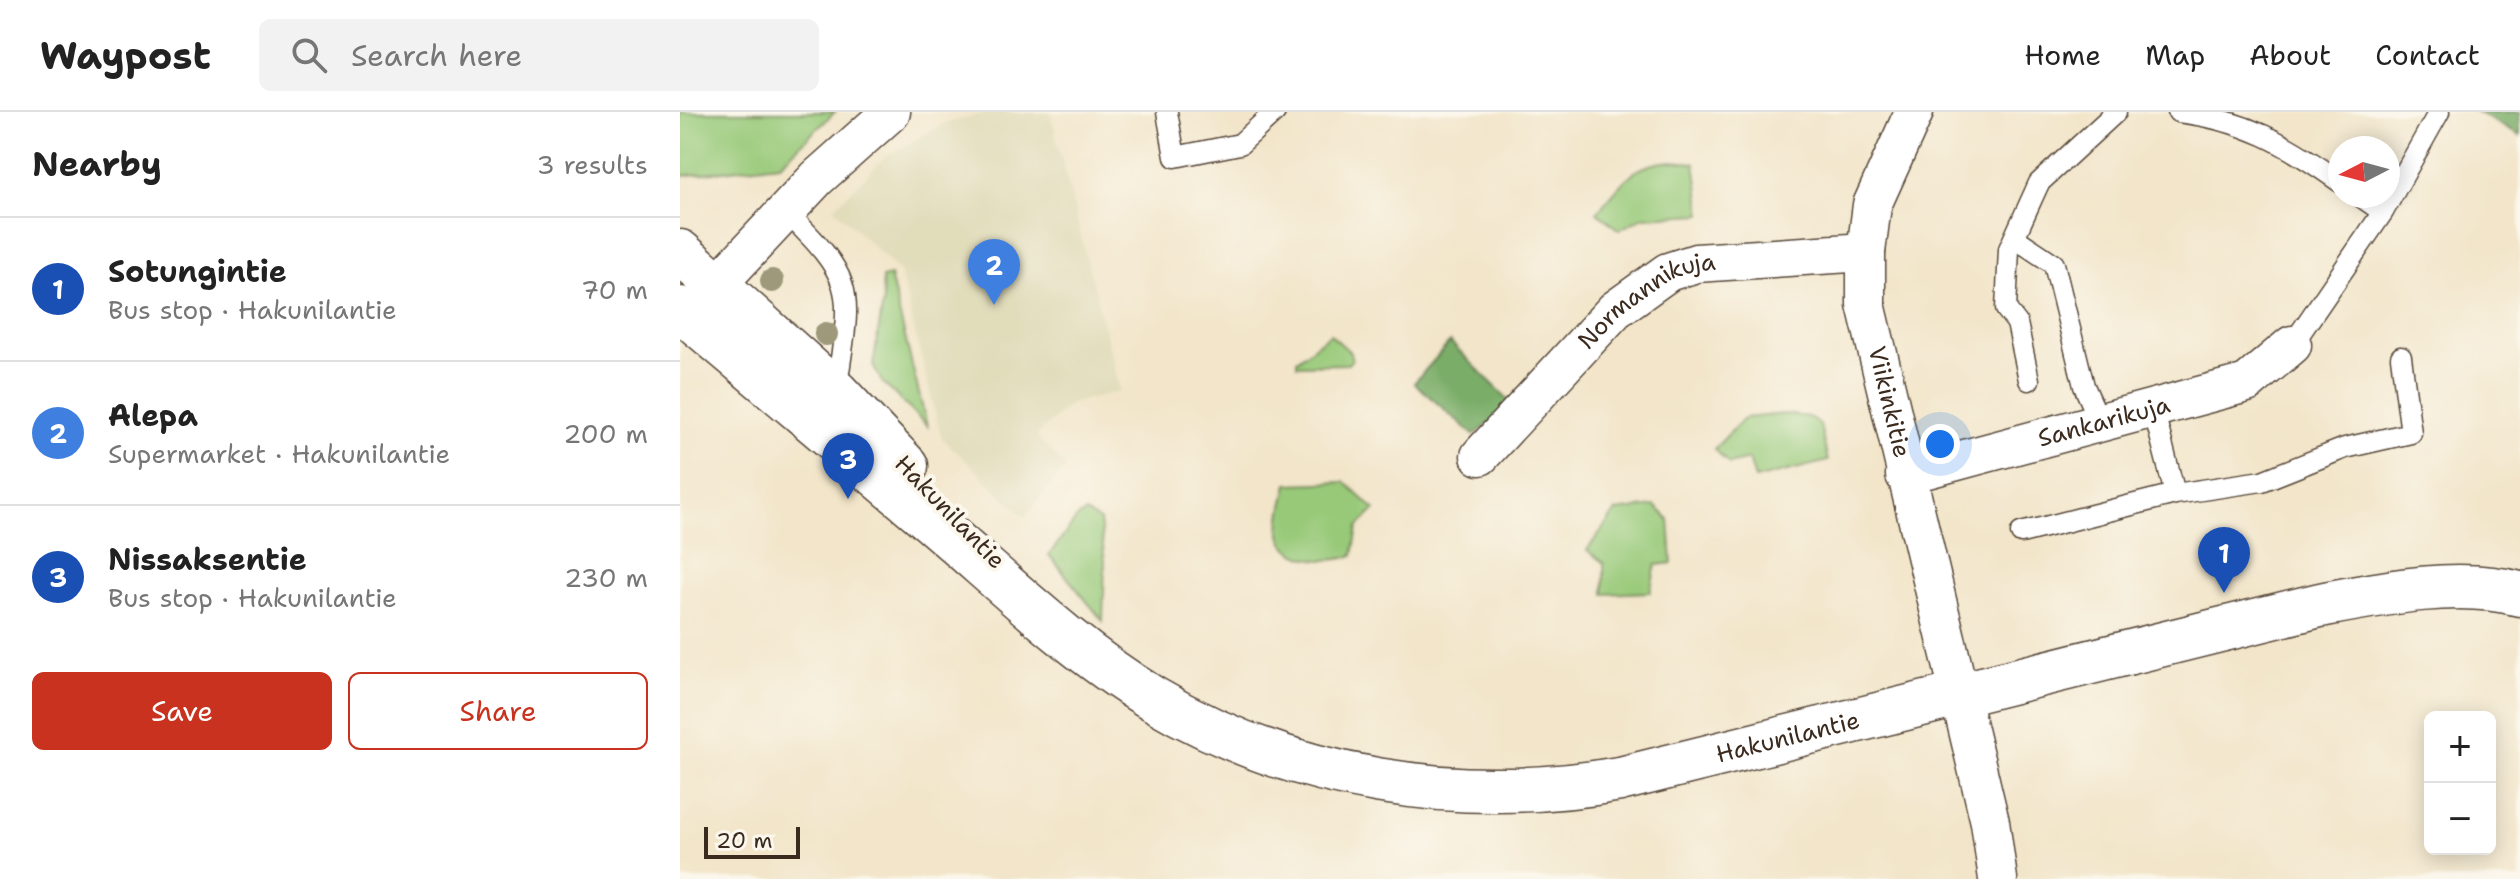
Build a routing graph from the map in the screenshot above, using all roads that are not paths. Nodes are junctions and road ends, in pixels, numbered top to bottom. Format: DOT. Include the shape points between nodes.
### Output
graph roads {
  1 [pos="891,112"];
  2 [pos="1167,112"];
  3 [pos="1275,112"];
  4 [pos="1914,112"];
  5 [pos="2117,112"];
  6 [pos="2178,112"];
  7 [pos="2439,112"];
  8 [pos="2328,174"];
  9 [pos="2377,208"];
  10 [pos="785,211"];
  11 [pos="2383,212"];
  12 [pos="2015,238"];
  13 [pos="680,252"];
  14 [pos="1866,252"];
  15 [pos="691,308"];
  16 [pos="2292,345"];
  17 [pos="2401,357"];
  18 [pos="2029,380"];
  19 [pos="836,392"];
  20 [pos="2153,408"];
  21 [pos="2100,422"];
  22 [pos="1480,456"];
  23 [pos="1905,475"];
  24 [pos="2175,494"];
  25 [pos="2021,533"];
  26 [pos="2520,594"];
  27 [pos="1077,644"];
  28 [pos="1959,695"];
  29 [pos="1998,879"];
  1 -- 10 [label="street"];
  2 -- 3 [label="lane" via="1175,157 1240,144"];
  4 -- 14 [label="street, Viikinkitie" via="1872,205"];
  5 -- 12 [label="lane" via="2039,183"];
  6 -- 8 [label="lane" via="2214,116 2268,135"];
  7 -- 11 [label="lane"];
  9 -- 11 [label="lane"];
  10 -- 15 [label="street"];
  10 -- 19 [label="lane" via="836,265 844,285 847,307"];
  11 -- 16 [label="lane"];
  12 -- 18 [label="lane" via="2009,249 2006,309 2017,323"];
  12 -- 21 [label="lane" via="2054,264 2084,386"];
  13 -- 15 [label="street, Hakunilantie"];
  14 -- 22 [label="street, Normannikuja" via="1696,263 1668,272 1615,310"];
  14 -- 23 [label="street, Viikinkitie" via="1866,304"];
  15 -- 19 [label="street, Hakunilantie"];
  15 -- 27 [label="street, Hakunilantie"];
  16 -- 20 [label="street, Sankarikuja" via="2247,383"];
  17 -- 24 [label="lane" via="2411,433 2345,448 2262,481"];
  19 -- 27 [label="street, Hakunilantie"];
  20 -- 21 [label="street, Sankarikuja"];
  20 -- 24 [label="lane"];
  21 -- 23 [label="street, Sankarikuja"];
  23 -- 28 [label="street, Viikinkitie"];
  24 -- 25 [label="lane"];
  26 -- 28 [label="street, Hakunilantie" via="2459,588 2356,598"];
  27 -- 28 [label="street, Hakunilantie" via="1153,698 1262,749 1339,773 1464,791 1522,791 1620,779"];
  28 -- 29 [label="street, Viikinkitie"];
}
